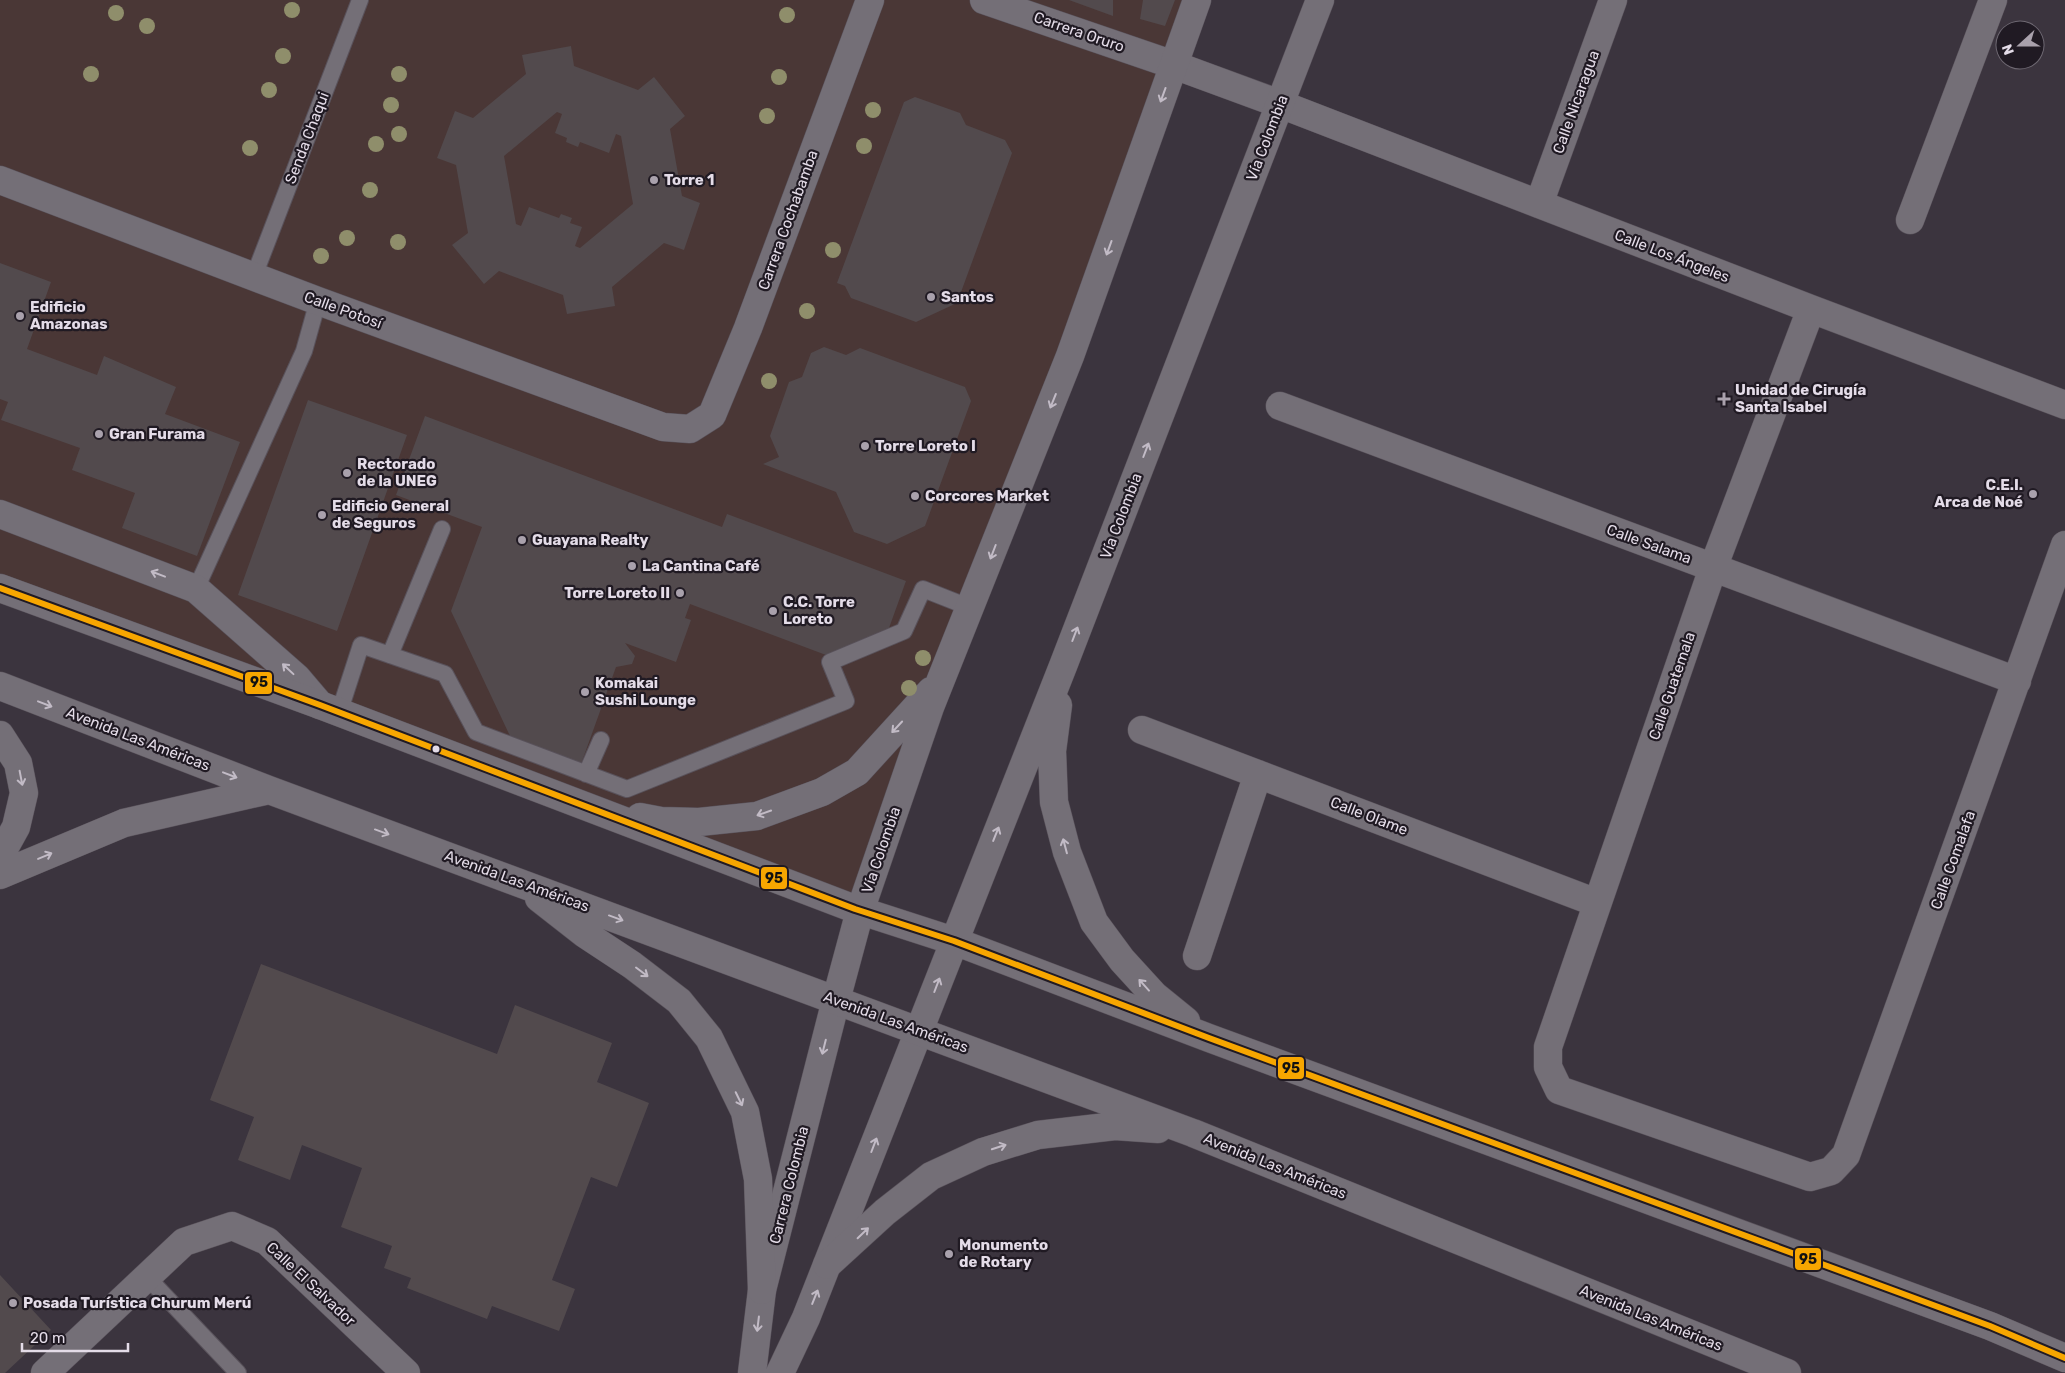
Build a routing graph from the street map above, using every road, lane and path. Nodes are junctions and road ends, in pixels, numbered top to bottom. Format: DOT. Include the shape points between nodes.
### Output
graph roads {
  1 [pos="360,0"];
  2 [pos="870,0"];
  3 [pos="984,0"];
  4 [pos="1198,0"];
  5 [pos="1320,0"];
  6 [pos="1613,0"];
  7 [pos="1993,0"];
  8 [pos="1174,65"];
  9 [pos="1280,104"];
  10 [pos="0,180"];
  11 [pos="1539,204"];
  12 [pos="1910,220"];
  13 [pos="254,276"];
  14 [pos="318,301"];
  15 [pos="1811,309"];
  16 [pos="2065,405"];
  17 [pos="1280,406"];
  18 [pos="690,429"];
  19 [pos="0,514"];
  20 [pos="442,530"];
  21 [pos="2065,545"];
  22 [pos="1713,568"];
  23 [pos="0,588"];
  24 [pos="196,589"];
  25 [pos="971,608"];
  26 [pos="390,655"];
  27 [pos="1062,666"];
  28 [pos="942,679"];
  29 [pos="2018,681"];
  30 [pos="0,686"];
  31 [pos="329,709"];
  32 [pos="1142,730"];
  33 [pos="0,735"];
  34 [pos="601,740"];
  35 [pos="586,774"];
  36 [pos="1258,774"];
  37 [pos="269,790"];
  38 [pos="585,807"];
  39 [pos="0,856"];
  40 [pos="0,876"];
  41 [pos="518,882"];
  42 [pos="1597,903"];
  43 [pos="860,912"];
  44 [pos="954,941"];
  45 [pos="1198,956"];
  46 [pos="836,1000"];
  47 [pos="919,1031"];
  48 [pos="1209,1038"];
  49 [pos="1548,1067"];
  50 [pos="1193,1132"];
  51 [pos="827,1266"];
  52 [pos="147,1277"];
  53 [pos="762,1290"];
  54 [pos="2065,1358"];
  55 [pos="45,1373"];
  56 [pos="238,1373"];
  57 [pos="406,1373"];
  58 [pos="752,1373"];
  59 [pos="780,1373"];
  60 [pos="1787,1373"];
  1 -- 13 [label="lane, Senda Chaqui"];
  2 -- 18 [label="main road, Carrera Cochabamba" via="748,328 712,415"];
  3 -- 8 [label="main road, Carrera Oruro"];
  4 -- 8 [label="main road, Vía Colombia"];
  5 -- 9 [label="main road, Vía Colombia"];
  6 -- 11 [label="main road, Calle Nicaragua"];
  7 -- 12 [label="main road"];
  8 -- 9 [label="main road, Carrera Oruro"];
  8 -- 25 [label="main road, Vía Colombia, one-way" via="1070,356"];
  9 -- 11 [label="main road, Calle Los Ángeles"];
  27 -- 9 [label="main road, Vía Colombia, one-way"];
  10 -- 13 [label="main road, Calle Potosí"];
  11 -- 15 [label="main road, Calle Los Ángeles"];
  13 -- 14 [label="main road, Calle Potosí"];
  14 -- 18 [label="main road, Calle Potosí" via="662,427"];
  14 -- 24 [label="lane" via="304,351"];
  15 -- 16 [label="main road, Calle Los Ángeles"];
  15 -- 22 [label="main road, Calle Guatemala"];
  17 -- 22 [label="main road, Calle Salama"];
  24 -- 19 [label="main road, one-way"];
  20 -- 26 [label="lane"];
  21 -- 29 [label="main road, Calle Comalafa"];
  22 -- 29 [label="main road, Calle Salama"];
  22 -- 42 [label="main road, Calle Guatemala"];
  23 -- 31 [label="main road"];
  31 -- 24 [label="main road, one-way"];
  25 -- 28 [label="main road, Vía Colombia"];
  25 -- 35 [label="lane" via="922,589 904,630 830,662 846,700 627,789"];
  26 -- 31 [label="lane" via="361,645"];
  26 -- 35 [label="lane" via="445,674 476,732"];
  44 -- 27 [label="main road, Vía Colombia, one-way"];
  48 -- 27 [label="main road, one-way" via="1154,995 1094,922 1067,852 1054,802 1052,751"];
  28 -- 38 [label="main road, one-way" via="857,772 822,792 757,816 699,822 671,821"];
  28 -- 43 [label="main road, Vía Colombia"];
  29 -- 49 [label="main road, Calle Comalafa" via="1846,1155 1832,1171 1810,1177 1559,1090"];
  30 -- 37 [label="main road, Avenida Las Américas, one-way"];
  31 -- 38 [label="main road"];
  32 -- 36 [label="main road, Calle Olame"];
  33 -- 39 [label="main road, one-way" via="18,763 24,793 16,826"];
  34 -- 35 [label="lane"];
  36 -- 42 [label="main road, Calle Olame"];
  36 -- 45 [label="main road"];
  40 -- 37 [label="main road, one-way" via="124,823"];
  37 -- 41 [label="main road, Avenida Las Américas, one-way"];
  38 -- 43 [label="main road"];
  41 -- 46 [label="main road, Avenida Las Américas, one-way"];
  41 -- 53 [label="main road, one-way" via="584,934 679,1001 709,1038 745,1112 758,1179"];
  42 -- 49 [label="main road, Calle Guatemala" via="1548,1047"];
  43 -- 44 [label="main road"];
  43 -- 46 [label="main road, Vía Colombia"];
  47 -- 44 [label="main road, Vía Colombia, one-way"];
  44 -- 48 [label="main road"];
  46 -- 47 [label="main road, Avenida Las Américas"];
  46 -- 53 [label="main road, Carrera Colombia, one-way"];
  47 -- 50 [label="main road, Avenida Las Américas"];
  51 -- 47 [label="main road, one-way"];
  48 -- 54 [label="main road" via="1990,1326"];
  51 -- 50 [label="main road, one-way" via="885,1212 931,1176 983,1152 1038,1135 1114,1126"];
  50 -- 60 [label="main road, Avenida Las Américas"];
  59 -- 51 [label="main road, one-way"];
  52 -- 55 [label="main road, Calle El Salvador"];
  52 -- 56 [label="lane"];
  52 -- 57 [label="main road, Calle El Salvador" via="184,1242 232,1226 267,1241"];
  53 -- 58 [label="main road, Carrera Colombia, one-way"];
}
